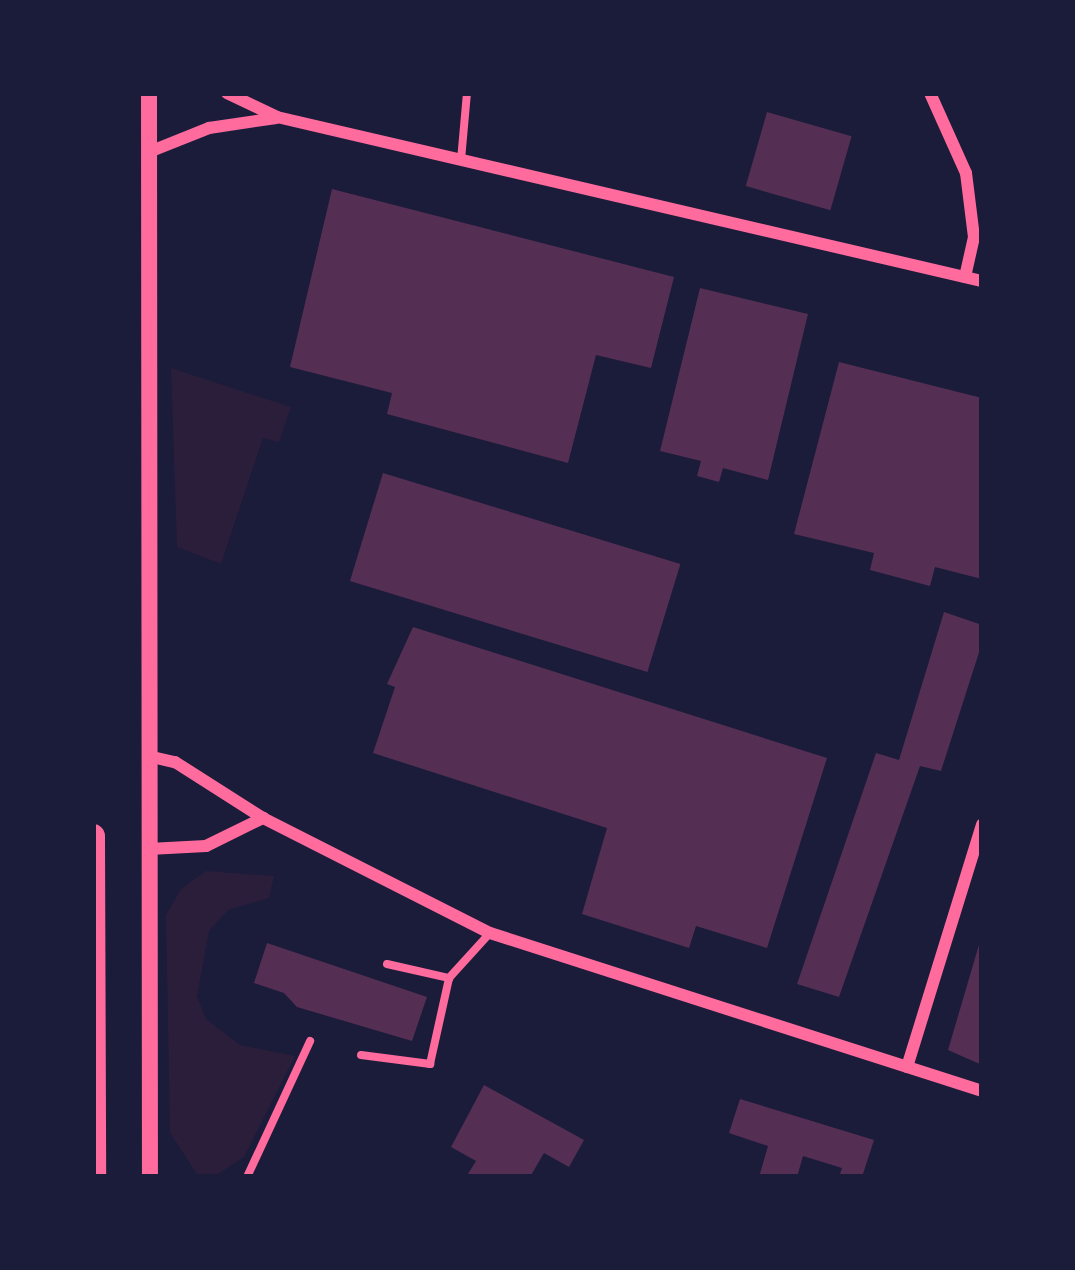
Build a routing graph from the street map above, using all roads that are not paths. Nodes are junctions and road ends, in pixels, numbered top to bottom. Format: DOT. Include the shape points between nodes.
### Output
graph roads {
  1 [pos="149,93"];
  2 [pos="227,93"];
  3 [pos="466,93"];
  4 [pos="930,93"];
  5 [pos="277,118"];
  6 [pos="149,152"];
  7 [pos="461,161"];
  8 [pos="964,277"];
  9 [pos="982,281"];
  10 [pos="148,756"];
  11 [pos="262,818"];
  12 [pos="982,824"];
  13 [pos="93,836"];
  14 [pos="149,849"];
  15 [pos="490,933"];
  16 [pos="387,964"];
  17 [pos="449,978"];
  18 [pos="310,1041"];
  19 [pos="361,1055"];
  20 [pos="907,1067"];
  21 [pos="982,1091"];
  22 [pos="153,1176"];
  23 [pos="94,1177"];
  24 [pos="247,1177"];
  1 -- 6 [label="street"];
  2 -- 5 [label="street"];
  3 -- 7 [label="lane"];
  4 -- 8 [label="street" via="966,173 974,237"];
  5 -- 6 [label="street" via="209,128"];
  5 -- 7 [label="street"];
  6 -- 10 [label="street"];
  7 -- 8 [label="street"];
  8 -- 9 [label="street"];
  10 -- 11 [label="street" via="175,761"];
  10 -- 14 [label="street"];
  11 -- 14 [label="street" via="206,846"];
  11 -- 15 [label="street"];
  12 -- 20 [label="street"];
  13 -- 23 [label="highway"];
  14 -- 22 [label="street"];
  15 -- 17 [label="lane"];
  15 -- 20 [label="street"];
  16 -- 17 [label="lane"];
  17 -- 19 [label="lane" via="430,1064"];
  18 -- 24 [label="lane"];
  20 -- 21 [label="street"];
}
